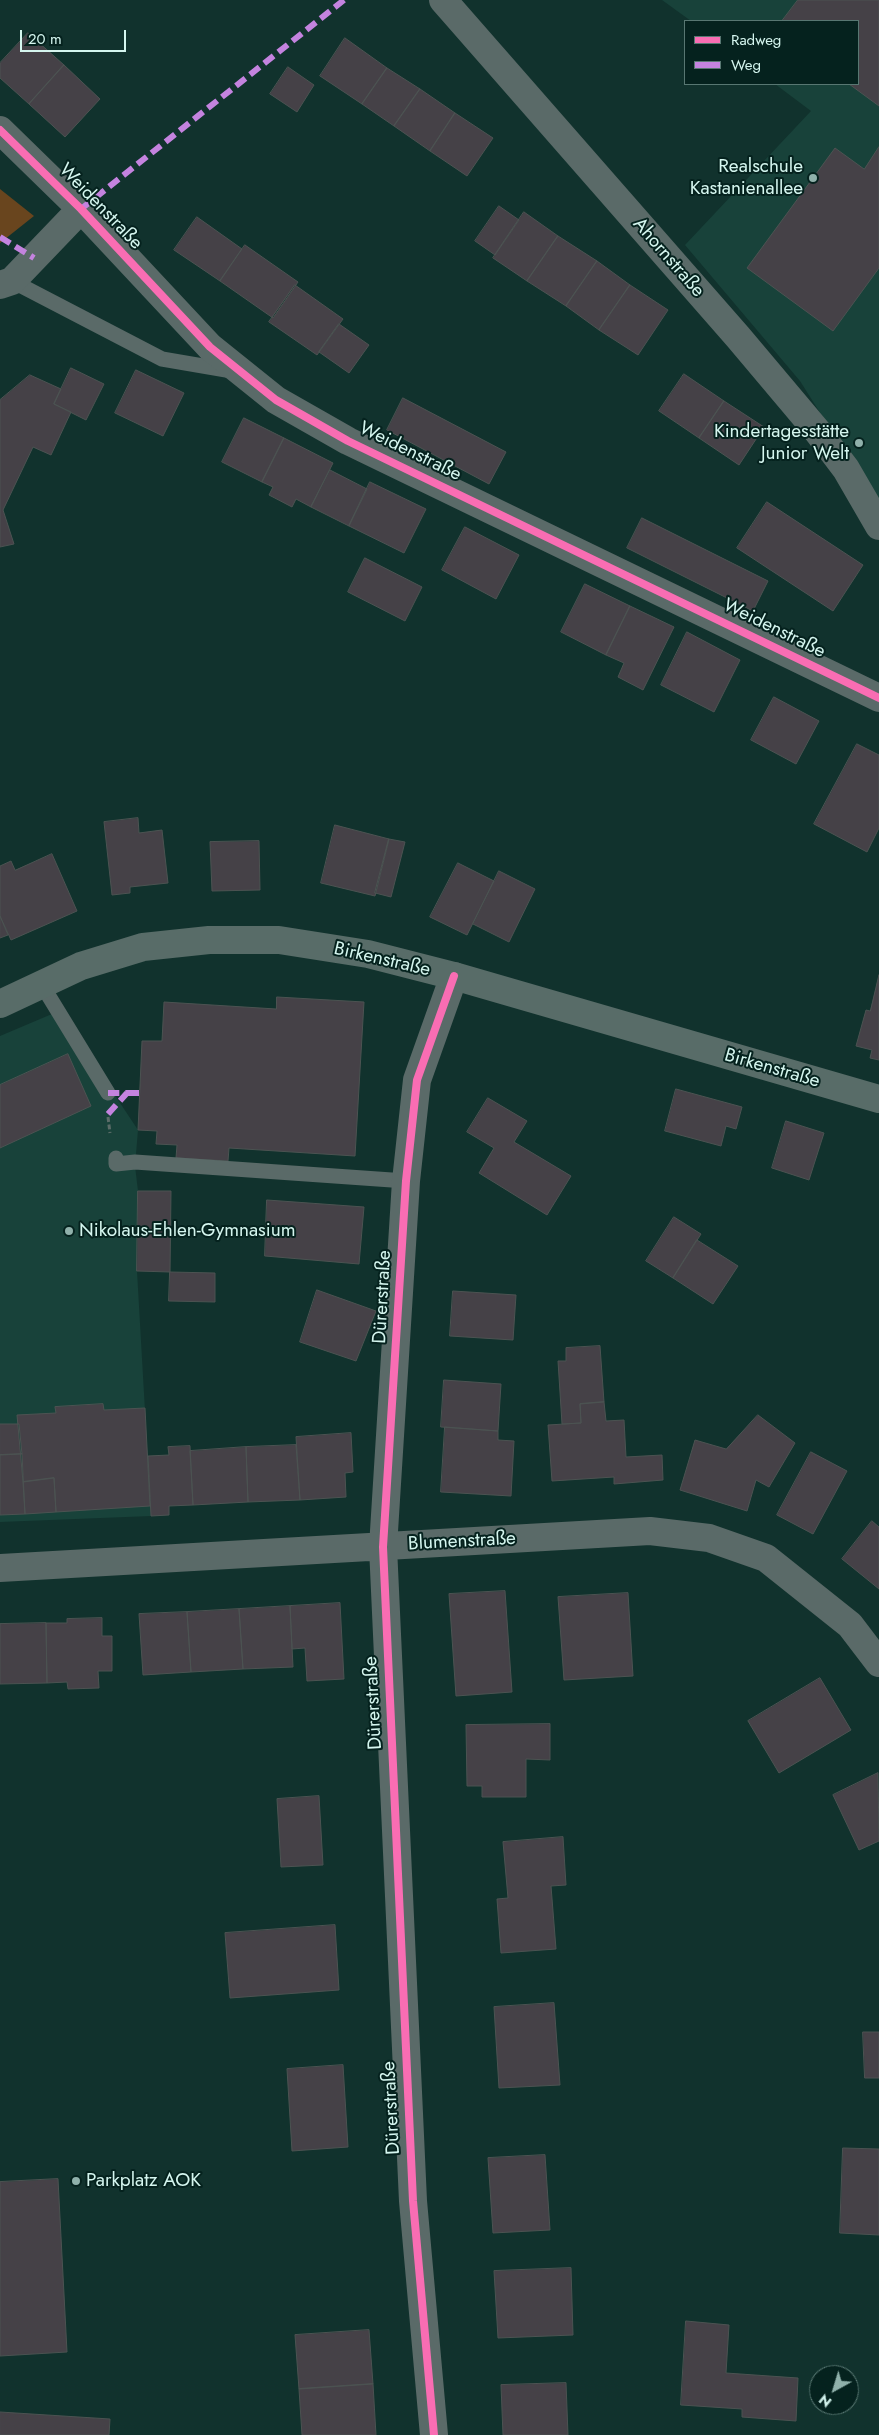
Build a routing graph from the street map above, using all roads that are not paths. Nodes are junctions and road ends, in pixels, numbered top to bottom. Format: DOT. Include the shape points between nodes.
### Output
graph roads {
  1 [pos="443,0"];
  2 [pos="0,130"];
  3 [pos="80,209"];
  4 [pos="6,283"];
  5 [pos="244,374"];
  6 [pos="879,526"];
  7 [pos="879,698"];
  8 [pos="454,976"];
  9 [pos="42,985"];
  10 [pos="0,1004"];
  11 [pos="108,1093"];
  12 [pos="879,1100"];
  13 [pos="116,1158"];
  14 [pos="406,1181"];
  15 [pos="383,1546"];
  16 [pos="0,1568"];
  17 [pos="879,1663"];
  18 [pos="434,2435"];
  1 -- 6 [label="street, Ahornstraße" via="818,432 846,469"];
  2 -- 3 [label="street, Weidenstraße"];
  3 -- 4 [label="street, Weidenstraße"];
  3 -- 5 [label="street, Weidenstraße" via="210,347"];
  4 -- 5 [label="lane" via="162,359"];
  5 -- 7 [label="street, Weidenstraße" via="276,400 348,441"];
  8 -- 9 [label="street, Birkenstraße" via="368,954 279,940 209,940 143,947 81,966"];
  8 -- 12 [label="street, Birkenstraße"];
  8 -- 14 [label="street, Dürerstraße" via="417,1080"];
  9 -- 10 [label="street, Birkenstraße"];
  9 -- 11 [label="lane"];
  13 -- 14 [label="lane" via="116,1164 135,1162"];
  14 -- 15 [label="street, Dürerstraße"];
  15 -- 16 [label="street, Blumenstraße"];
  15 -- 17 [label="street, Blumenstraße" via="650,1531 709,1538 766,1558 850,1625"];
  15 -- 18 [label="street, Dürerstraße" via="412,2201"];
}
